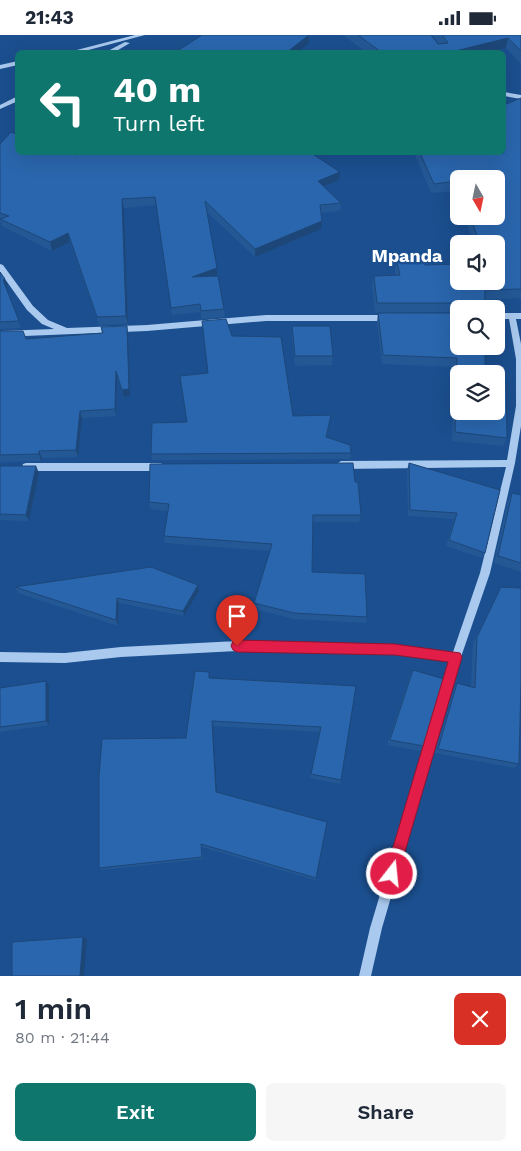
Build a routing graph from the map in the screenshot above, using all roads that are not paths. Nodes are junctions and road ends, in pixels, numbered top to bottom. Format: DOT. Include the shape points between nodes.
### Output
graph roads {
  1 [pos="141,35"];
  2 [pos="80,50"];
  3 [pos="113,50"];
  4 [pos="15,64"];
  5 [pos="0,67"];
  6 [pos="506,94"];
  7 [pos="521,97"];
  8 [pos="15,100"];
  9 [pos="0,107"];
  10 [pos="0,267"];
  11 [pos="517,316"];
  12 [pos="394,318"];
  13 [pos="66,331"];
  14 [pos="0,334"];
  15 [pos="511,463"];
  16 [pos="334,465"];
  17 [pos="20,467"];
  18 [pos="167,467"];
  19 [pos="0,657"];
  20 [pos="456,657"];
  21 [pos="365,976"];
  1 -- 2 [label="street"];
  1 -- 3 [label="street"];
  4 -- 5 [label="street"];
  6 -- 7 [label="street"];
  8 -- 9 [label="street"];
  10 -- 13 [label="street" via="30,308 45,322"];
  11 -- 15 [label="street" via="520,406"];
  12 -- 13 [label="street" via="266,319"];
  13 -- 14 [label="street"];
  15 -- 16 [label="street"];
  15 -- 20 [label="street" via="485,573"];
  17 -- 18 [label="street"];
  19 -- 20 [label="street" via="65,658 237,646 395,649"];
  20 -- 21 [label="street" via="376,928"];
}
